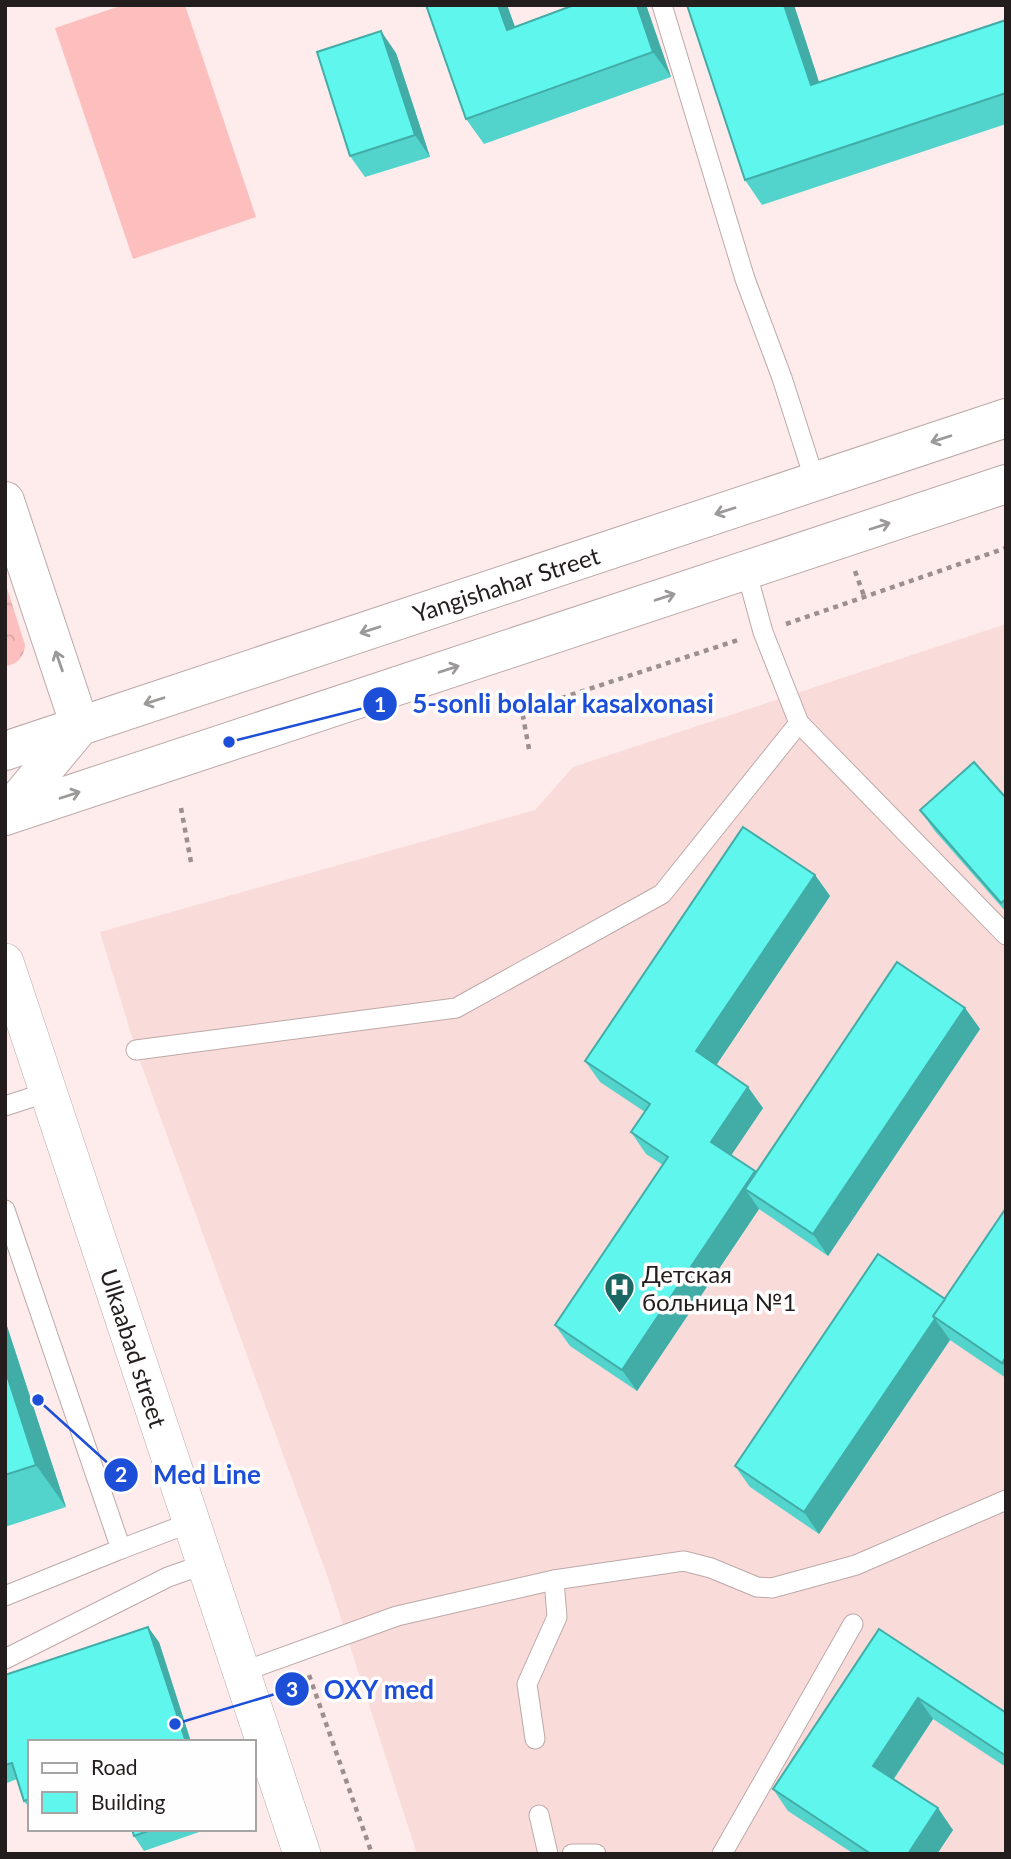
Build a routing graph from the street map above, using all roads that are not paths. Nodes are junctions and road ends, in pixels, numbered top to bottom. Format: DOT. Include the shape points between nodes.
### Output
graph roads {
  1 [pos="662,5"];
  2 [pos="1006,418"];
  3 [pos="814,481"];
  4 [pos="1006,484"];
  5 [pos="5,501"];
  6 [pos="746,570"];
  7 [pos="799,723"];
  8 [pos="80,726"];
  9 [pos="5,751"];
  10 [pos="5,816"];
  11 [pos="1006,935"];
  12 [pos="5,962"];
  13 [pos="136,1050"];
  14 [pos="48,1091"];
  15 [pos="5,1106"];
  16 [pos="5,1210"];
  17 [pos="1006,1500"];
  18 [pos="192,1522"];
  19 [pos="121,1549"];
  20 [pos="205,1564"];
  21 [pos="554,1580"];
  22 [pos="7,1590"];
  23 [pos="853,1624"];
  24 [pos="5,1659"];
  25 [pos="242,1672"];
  26 [pos="534,1739"];
  27 [pos="539,1815"];
  28 [pos="302,1854"];
  29 [pos="548,1854"];
  30 [pos="572,1854"];
  31 [pos="596,1854"];
  32 [pos="722,1854"];
  1 -- 3 [label="lane" via="745,279"];
  2 -- 3 [label="main road, Yangishahar Street, one-way"];
  3 -- 8 [label="main road, Yangishahar Street, one-way"];
  6 -- 4 [label="main road, one-way"];
  8 -- 5 [label="main road, one-way"];
  6 -- 7 [label="lane" via="763,632"];
  10 -- 6 [label="main road, one-way"];
  7 -- 11 [label="lane"];
  7 -- 13 [label="lane" via="662,894 456,1008"];
  8 -- 9 [label="main road, Yangishahar Street"];
  8 -- 10 [label="main road"];
  12 -- 14 [label="street, Ulkaabad street"];
  14 -- 15 [label="lane"];
  14 -- 18 [label="street, Ulkaabad street"];
  16 -- 19 [label="lane"];
  17 -- 21 [label="lane" via="856,1566 772,1588 684,1561"];
  18 -- 19 [label="lane"];
  18 -- 20 [label="street, Ulkaabad street"];
  19 -- 22 [label="lane"];
  20 -- 24 [label="lane" via="168,1577"];
  20 -- 25 [label="street, Ulkaabad street"];
  21 -- 25 [label="lane" via="397,1616"];
  21 -- 26 [label="lane" via="557,1617 527,1684"];
  23 -- 32 [label="lane"];
  25 -- 28 [label="street, Ulkaabad street"];
  27 -- 29 [label="lane"];
  30 -- 31 [label="lane"];
}
